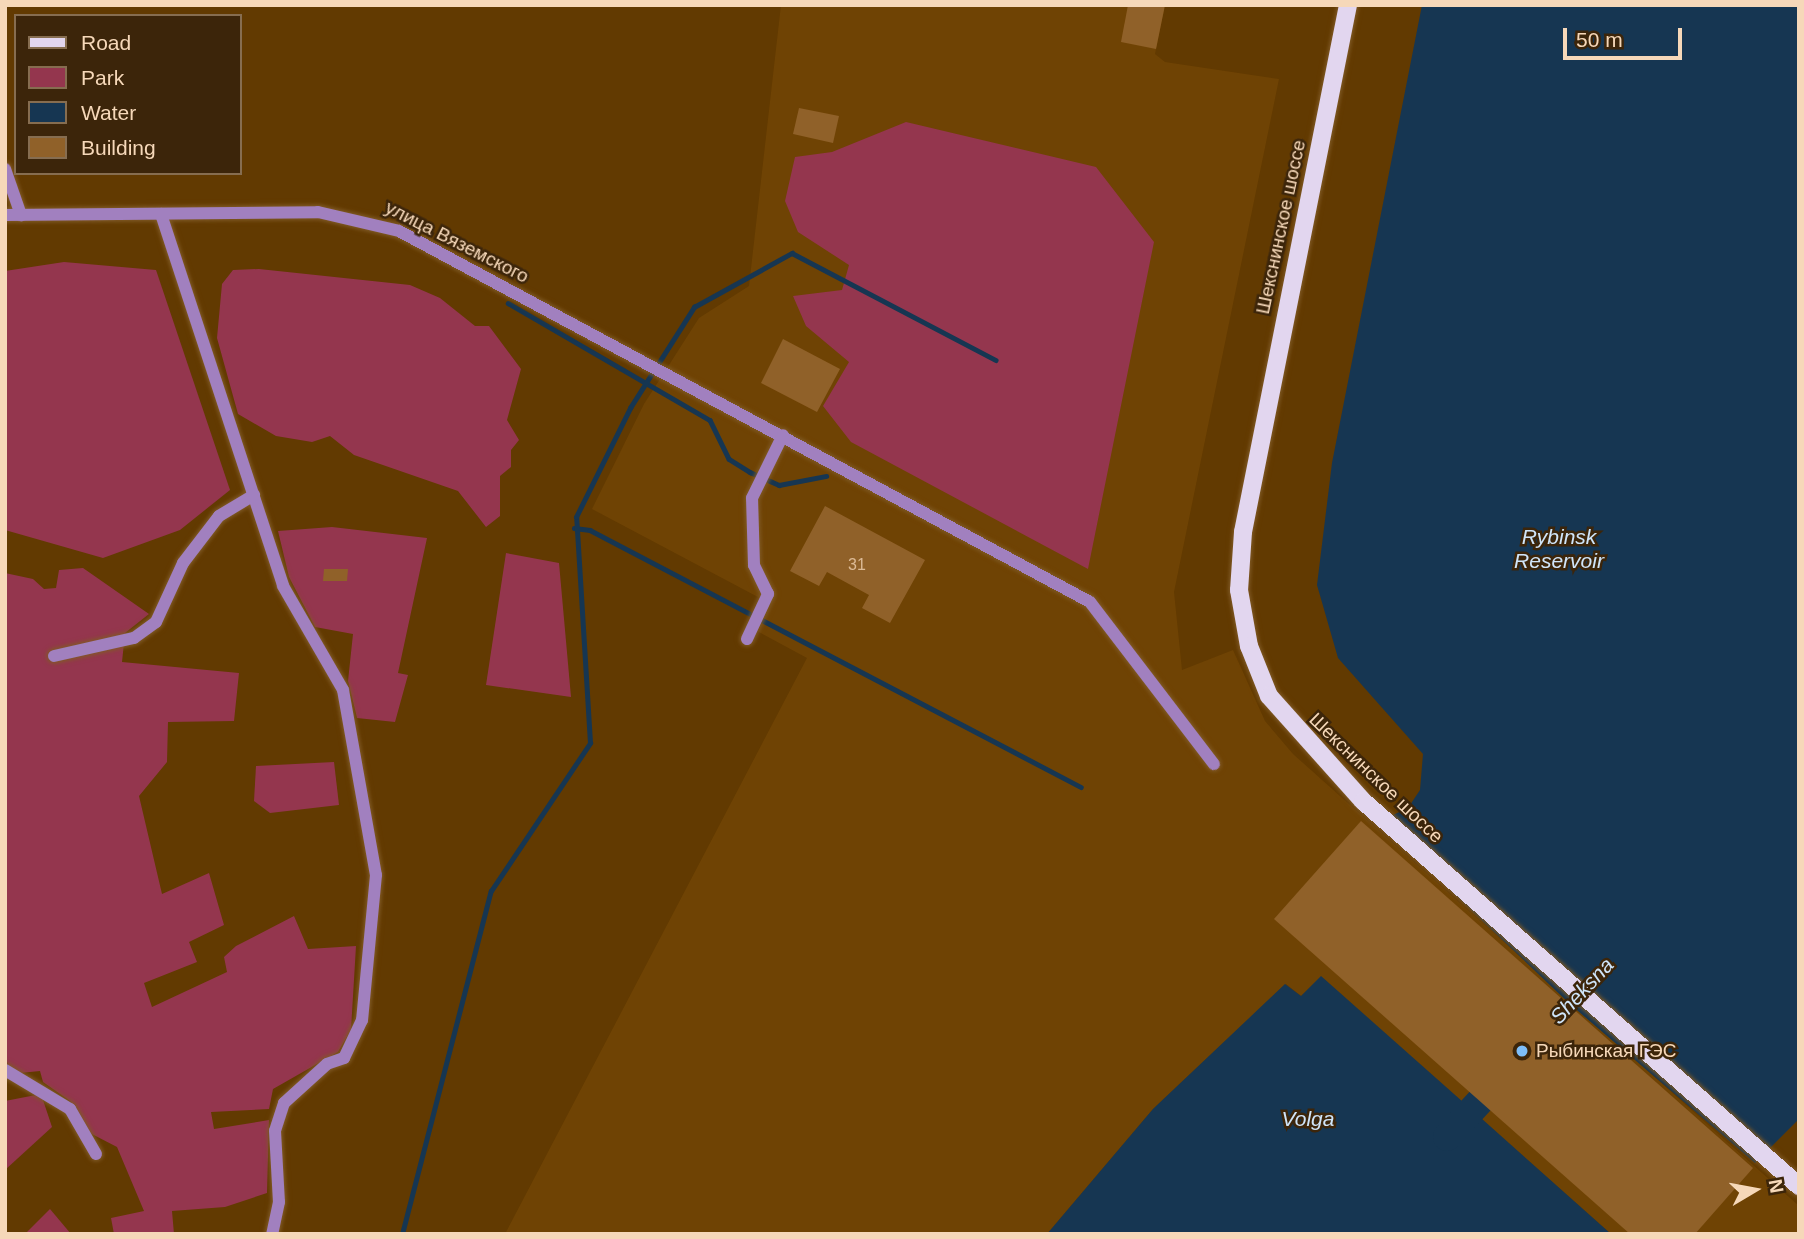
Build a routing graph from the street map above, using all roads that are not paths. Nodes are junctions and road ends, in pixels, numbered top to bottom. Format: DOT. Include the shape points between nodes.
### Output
graph roads {
  1 [pos="1348,5"];
  2 [pos="5,169"];
  3 [pos="162,214"];
  4 [pos="5,215"];
  5 [pos="21,215"];
  6 [pos="783,435"];
  7 [pos="254,495"];
  8 [pos="747,639"];
  9 [pos="54,656"];
  10 [pos="1214,764"];
  11 [pos="5,1070"];
  12 [pos="96,1154"];
  13 [pos="1799,1186"];
  14 [pos="272,1234"];
  1 -- 13 [label="main road, Шекснинское шоссе" via="1243,532 1240,590 1249,646 1269,696 1363,801"];
  2 -- 5 [label="street"];
  3 -- 5 [label="street, улица Вяземского"];
  3 -- 6 [label="street, улица Вяземского" via="308,211 368,219"];
  3 -- 7 [label="street"];
  4 -- 5 [label="street, улица Вяземского"];
  6 -- 8 [label="street" via="752,498 754,565 768,594"];
  6 -- 10 [label="street, улица Вяземского" via="1090,602"];
  7 -- 9 [label="street" via="219,516 183,563 156,622 134,638"];
  7 -- 14 [label="street" via="283,586 343,690 376,875 362,1020 344,1058 327,1065 284,1103 275,1131 279,1202"];
  11 -- 12 [label="street" via="70,1109"];
}
